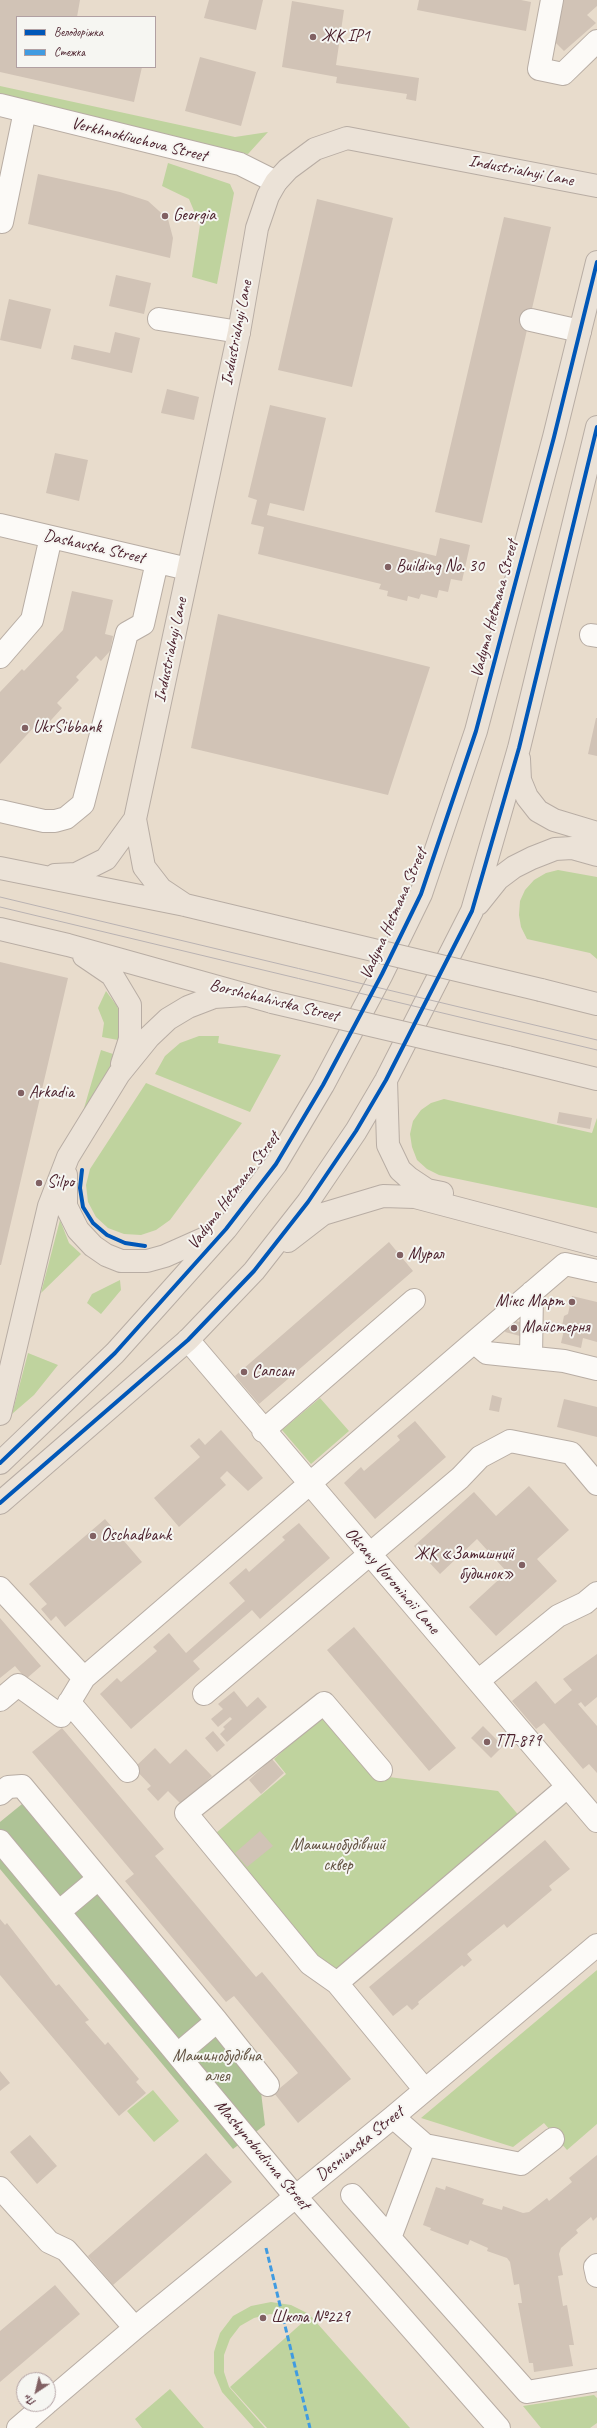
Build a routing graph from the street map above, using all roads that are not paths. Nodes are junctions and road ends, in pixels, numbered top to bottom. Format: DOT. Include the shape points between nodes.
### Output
graph roads {
  1 [pos="552,0"];
  2 [pos="597,41"];
  3 [pos="0,105"];
  4 [pos="25,112"];
  5 [pos="276,182"];
  6 [pos="597,186"];
  7 [pos="2,222"];
  8 [pos="597,262"];
  9 [pos="159,318"];
  10 [pos="531,320"];
  11 [pos="580,331"];
  12 [pos="239,332"];
  13 [pos="597,427"];
  14 [pos="0,525"];
  15 [pos="51,537"];
  16 [pos="157,562"];
  17 [pos="188,569"];
  18 [pos="0,657"];
  19 [pos="519,748"];
  20 [pos="0,811"];
  21 [pos="135,819"];
  22 [pos="597,832"];
  23 [pos="597,854"];
  24 [pos="0,868"];
  25 [pos="33,876"];
  26 [pos="186,905"];
  27 [pos="472,911"];
  28 [pos="0,929"];
  29 [pos="68,945"];
  30 [pos="245,995"];
  31 [pos="597,1004"];
  32 [pos="119,1074"];
  33 [pos="597,1079"];
  34 [pos="386,1080"];
  35 [pos="68,1157"];
  36 [pos="226,1229"];
  37 [pos="597,1229"];
  38 [pos="597,1245"];
  39 [pos="254,1271"];
  40 [pos="597,1271"];
  41 [pos="532,1292"];
  42 [pos="414,1300"];
  43 [pos="188,1340"];
  44 [pos="474,1342"];
  45 [pos="531,1357"];
  46 [pos="597,1369"];
  47 [pos="0,1414"];
  48 [pos="263,1431"];
  49 [pos="0,1463"];
  50 [pos="308,1483"];
  51 [pos="597,1484"];
  52 [pos="0,1503"];
  53 [pos="369,1554"];
  54 [pos="0,1588"];
  55 [pos="597,1592"];
  56 [pos="84,1678"];
  57 [pos="478,1681"];
  58 [pos="204,1694"];
  59 [pos="0,1700"];
  60 [pos="69,1702"];
  61 [pos="380,1770"];
  62 [pos="128,1771"];
  63 [pos="567,1787"];
  64 [pos="0,1794"];
  65 [pos="597,1821"];
  66 [pos="0,1841"];
  67 [pos="98,1879"];
  68 [pos="60,1911"];
  69 [pos="597,1945"];
  70 [pos="337,1983"];
  71 [pos="217,2021"];
  72 [pos="178,2054"];
  73 [pos="268,2085"];
  74 [pos="425,2090"];
  75 [pos="393,2117"];
  76 [pos="553,2138"];
  77 [pos="425,2145"];
  78 [pos="0,2188"];
  79 [pos="352,2195"];
  80 [pos="296,2197"];
  81 [pos="390,2238"];
  82 [pos="597,2265"];
  83 [pos="597,2276"];
  84 [pos="135,2328"];
  85 [pos="597,2380"];
  86 [pos="56,2395"];
  87 [pos="37,2412"];
  88 [pos="498,2427"];
  89 [pos="18,2428"];
  1 -- 2 [label="street" via="539,69 563,74"];
  3 -- 4 [label="street, Verkhnokliuchova Street"];
  4 -- 5 [label="street, Verkhnokliuchova Street" via="240,164"];
  4 -- 7 [label="street"];
  5 -- 6 [label="main road, Industrialnyi Lane" via="288,169 315,149 347,138"];
  5 -- 12 [label="main road, Industrialnyi Lane" via="268,196 257,228"];
  8 -- 11 [label="main road, Vadyma Hetmana Street"];
  9 -- 12 [label="street"];
  10 -- 11 [label="street"];
  11 -- 36 [label="main road, Vadyma Hetmana Street" via="476,731 421,894 322,1086 276,1164"];
  12 -- 17 [label="main road, Industrialnyi Lane"];
  13 -- 19 [label="main road"];
  14 -- 15 [label="street, Dashavska Street"];
  15 -- 16 [label="street, Dashavska Street"];
  15 -- 18 [label="street" via="32,620"];
  16 -- 17 [label="street, Dashavska Street"];
  16 -- 20 [label="street" via="143,624 127,633 83,804 66,818 55,821"];
  17 -- 21 [label="main road, Industrialnyi Lane"];
  19 -- 22 [label="main road" via="520,780 527,797 538,811 554,820"];
  19 -- 27 [label="main road"];
  21 -- 25 [label="main road, Industrialnyi Lane" via="106,859 76,874"];
  21 -- 26 [label="main road, Industrialnyi Lane" via="144,867 161,889"];
  23 -- 27 [label="main road" via="572,848 555,849 532,858 498,879"];
  24 -- 25 [label="main road"];
  25 -- 26 [label="main road"];
  26 -- 31 [label="main road, bridge"];
  27 -- 34 [label="main road"];
  28 -- 29 [label="main road, Borshchahivska Street"];
  29 -- 30 [label="main road, Borshchahivska Street"];
  29 -- 32 [label="main road" via="112,975 130,1005 130,1039"];
  30 -- 32 [label="main road" via="214,997 168,1019 149,1037"];
  30 -- 33 [label="main road, Borshchahivska Street, bridge"];
  32 -- 35 [label="main road"];
  34 -- 37 [label="main road" via="388,1145 400,1170 409,1178 428,1190"];
  34 -- 39 [label="main road" via="356,1131 308,1202"];
  35 -- 36 [label="main road" via="66,1206 78,1230 106,1255 121,1261 147,1261 166,1256"];
  35 -- 47 [label="main road" via="49,1206"];
  36 -- 49 [label="main road, Vadyma Hetmana Street" via="115,1353"];
  38 -- 39 [label="main road" via="415,1197 384,1196 323,1214"];
  39 -- 43 [label="main road"];
  40 -- 41 [label="street" via="565,1264"];
  41 -- 44 [label="street"];
  41 -- 45 [label="street"];
  42 -- 48 [label="street"];
  43 -- 48 [label="street, Oksany Voroninoii Lane"];
  43 -- 52 [label="main road"];
  44 -- 45 [label="street" via="488,1353"];
  44 -- 50 [label="street"];
  45 -- 46 [label="street"];
  48 -- 50 [label="street, Oksany Voroninoii Lane"];
  50 -- 53 [label="street, Oksany Voroninoii Lane"];
  50 -- 56 [label="street"];
  51 -- 53 [label="street" via="570,1453 510,1441 480,1457 460,1478"];
  53 -- 57 [label="street, Oksany Voroninoii Lane"];
  53 -- 58 [label="street"];
  54 -- 56 [label="street"];
  55 -- 57 [label="street" via="585,1603 558,1616"];
  56 -- 60 [label="street"];
  57 -- 63 [label="street, Oksany Voroninoii Lane"];
  59 -- 60 [label="street" via="18,1685 61,1716"];
  60 -- 62 [label="street"];
  61 -- 70 [label="street" via="324,1703 186,1813 310,1964"];
  63 -- 65 [label="street, Oksany Voroninoii Lane"];
  63 -- 70 [label="street"];
  64 -- 67 [label="street" via="8,1787 22,1786"];
  66 -- 68 [label="street, Mashynobudivna Street"];
  67 -- 68 [label="street"];
  67 -- 71 [label="street"];
  68 -- 72 [label="street, Mashynobudivna Street"];
  69 -- 74 [label="street, Desnianska Street"];
  70 -- 74 [label="street"];
  71 -- 72 [label="street"];
  71 -- 73 [label="street"];
  72 -- 80 [label="street, Mashynobudivna Street"];
  74 -- 75 [label="street, Desnianska Street"];
  75 -- 77 [label="street"];
  75 -- 80 [label="street, Desnianska Street"];
  76 -- 77 [label="street" via="520,2164"];
  77 -- 81 [label="street"];
  78 -- 84 [label="street" via="48,2242 66,2250"];
  79 -- 81 [label="street"];
  80 -- 84 [label="street, Desnianska Street"];
  80 -- 88 [label="street, Mashynobudivna Street"];
  81 -- 85 [label="street" via="528,2392"];
  82 -- 83 [label="street"];
  84 -- 86 [label="street, Desnianska Street"];
  87 -- 89 [label="street, Desnianska Street"];
}
